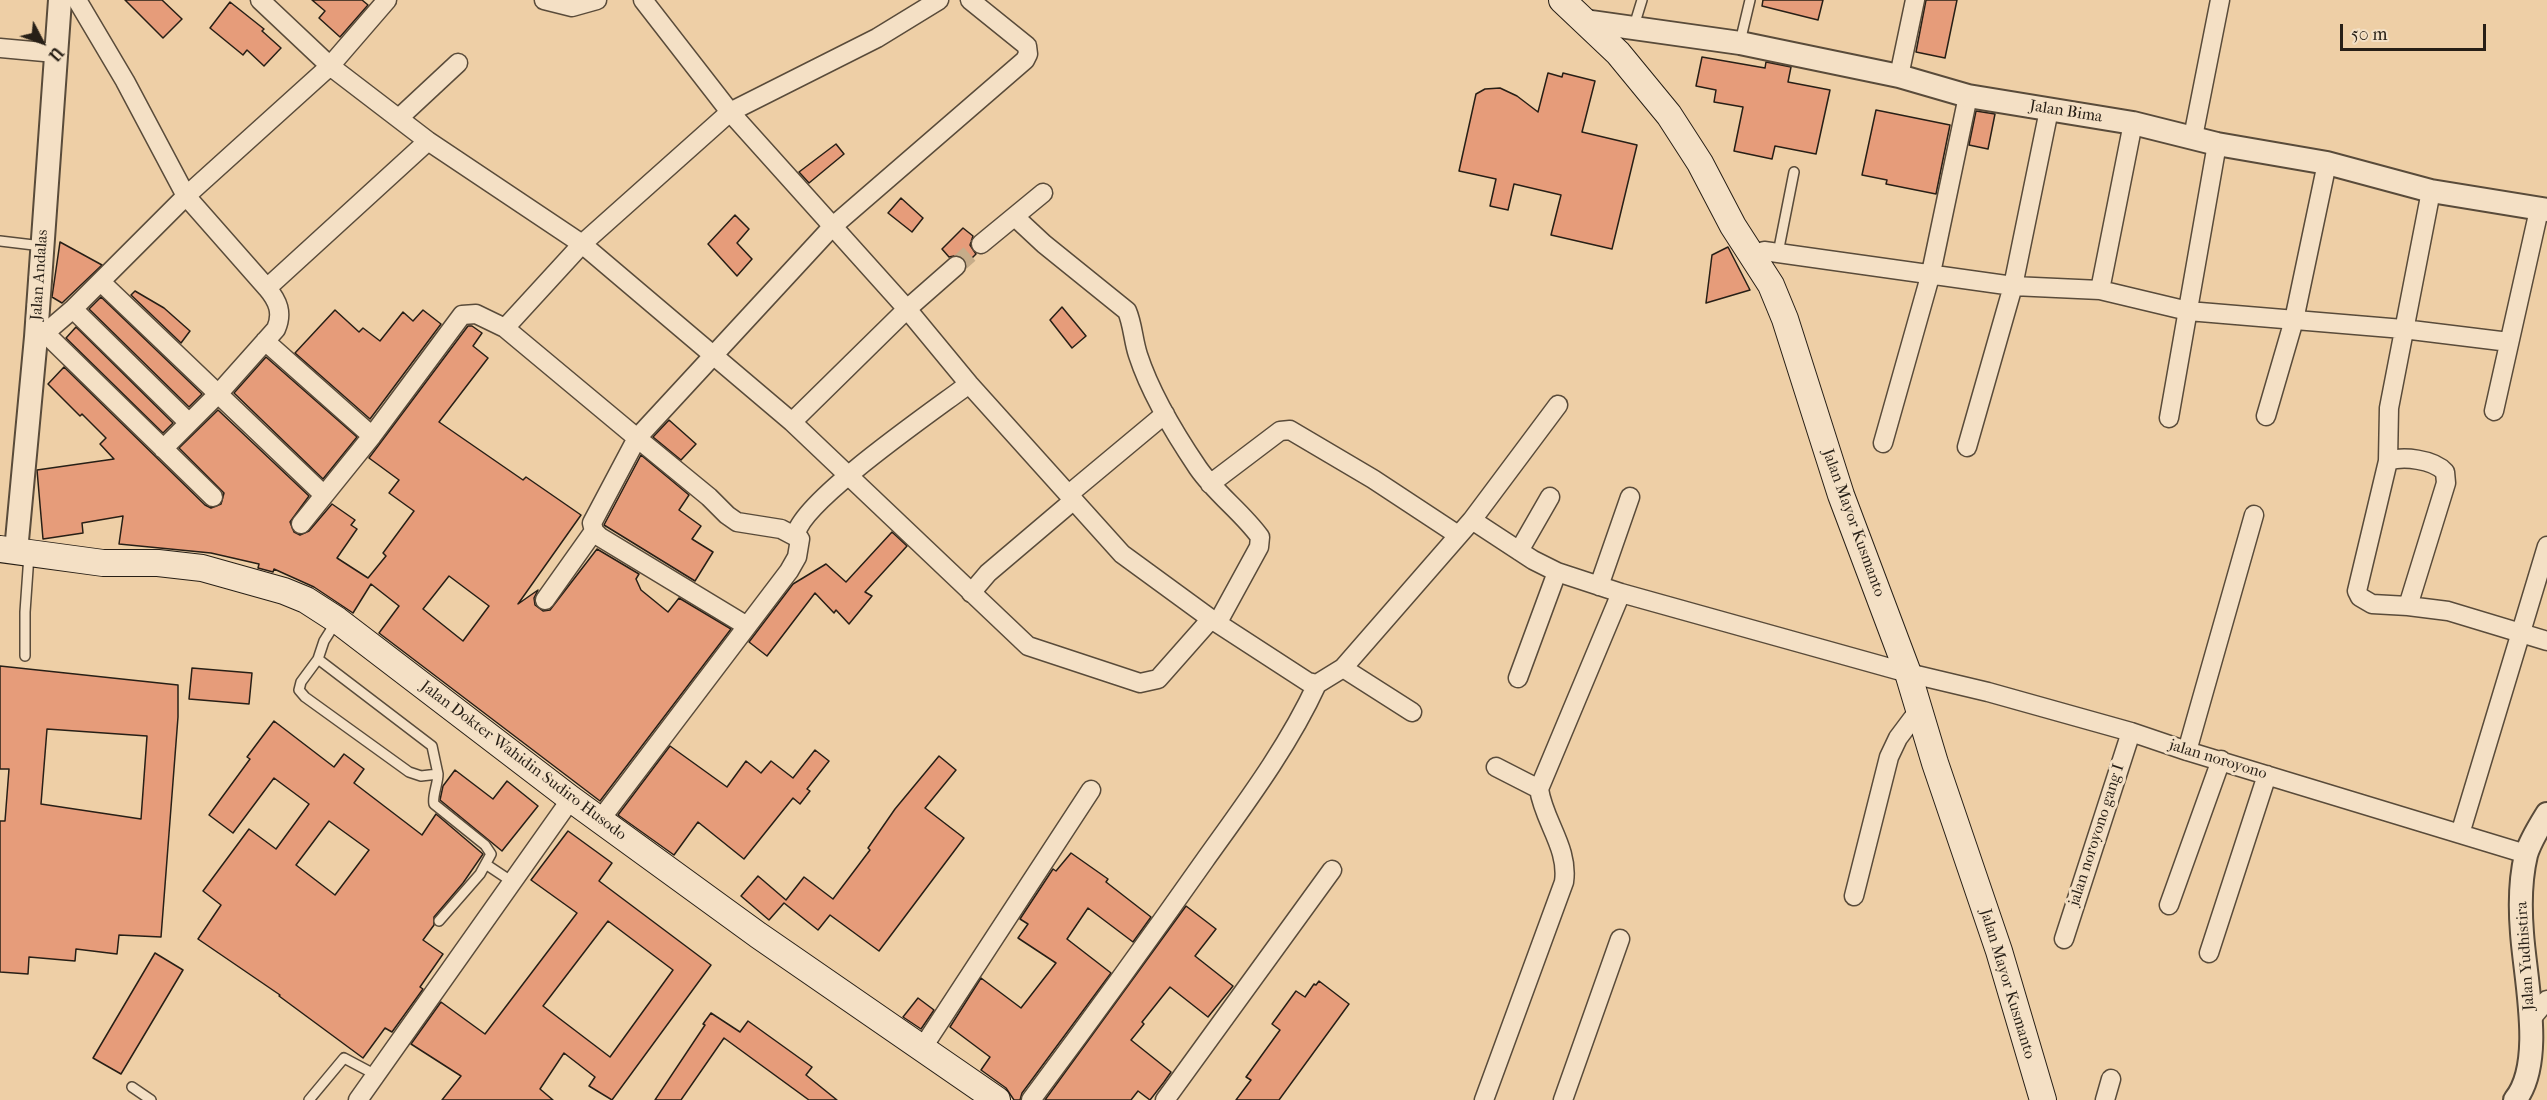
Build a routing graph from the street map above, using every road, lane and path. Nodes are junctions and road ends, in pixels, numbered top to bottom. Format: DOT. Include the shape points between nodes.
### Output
graph roads {
  1 [pos="60,0"];
  2 [pos="77,0"];
  3 [pos="260,0"];
  4 [pos="387,0"];
  5 [pos="544,0"];
  6 [pos="597,0"];
  7 [pos="643,0"];
  8 [pos="939,0"];
  9 [pos="969,0"];
  10 [pos="1562,0"];
  11 [pos="1642,0"];
  12 [pos="1750,0"];
  13 [pos="1915,0"];
  14 [pos="2220,0"];
  15 [pos="1584,21"];
  16 [pos="1634,26"];
  17 [pos="1740,43"];
  18 [pos="0,48"];
  19 [pos="55,53"];
  20 [pos="458,63"];
  21 [pos="330,66"];
  22 [pos="1899,76"];
  23 [pos="1968,96"];
  24 [pos="2049,110"];
  25 [pos="730,112"];
  26 [pos="400,117"];
  27 [pos="2133,123"];
  28 [pos="2193,137"];
  29 [pos="428,141"];
  30 [pos="2217,144"];
  31 [pos="2327,163"];
  32 [pos="1794,172"];
  33 [pos="2431,191"];
  34 [pos="1043,193"];
  35 [pos="186,196"];
  36 [pos="2543,210"];
  37 [pos="1015,217"];
  38 [pos="832,227"];
  39 [pos="0,240"];
  40 [pos="582,244"];
  41 [pos="981,244"];
  42 [pos="42,246"];
  43 [pos="1778,253"];
  44 [pos="1751,255"];
  45 [pos="956,266"];
  46 [pos="1931,273"];
  47 [pos="102,283"];
  48 [pos="2013,286"];
  49 [pos="267,288"];
  50 [pos="2100,290"];
  51 [pos="73,309"];
  52 [pos="907,309"];
  53 [pos="2188,311"];
  54 [pos="2294,320"];
  55 [pos="506,328"];
  56 [pos="2403,329"];
  57 [pos="40,335"];
  58 [pos="265,341"];
  59 [pos="2509,342"];
  60 [pos="711,355"];
  61 [pos="969,384"];
  62 [pos="219,393"];
  63 [pos="1558,405"];
  64 [pos="2494,411"];
  65 [pos="1165,414"];
  66 [pos="2266,416"];
  67 [pos="2169,418"];
  68 [pos="188,422"];
  69 [pos="792,422"];
  70 [pos="372,436"];
  71 [pos="637,438"];
  72 [pos="1883,443"];
  73 [pos="1967,447"];
  74 [pos="163,448"];
  75 [pos="2388,461"];
  76 [pos="850,474"];
  77 [pos="1210,484"];
  78 [pos="324,495"];
  79 [pos="213,497"];
  80 [pos="1072,497"];
  81 [pos="1550,497"];
  82 [pos="1630,497"];
  83 [pos="2254,516"];
  84 [pos="1472,520"];
  85 [pos="301,524"];
  86 [pos="594,531"];
  87 [pos="1458,535"];
  88 [pos="800,539"];
  89 [pos="2547,546"];
  90 [pos="1519,550"];
  91 [pos="15,551"];
  92 [pos="1557,572"];
  93 [pos="1599,586"];
  94 [pos="971,593"];
  95 [pos="1621,593"];
  96 [pos="545,600"];
  97 [pos="2408,606"];
  98 [pos="337,620"];
  99 [pos="1214,621"];
  100 [pos="747,626"];
  101 [pos="2521,631"];
  102 [pos="2547,640"];
  103 [pos="25,656"];
  104 [pos="318,659"];
  105 [pos="1343,668"];
  106 [pos="1908,673"];
  107 [pos="1518,678"];
  108 [pos="1317,684"];
  109 [pos="1919,710"];
  110 [pos="1412,712"];
  111 [pos="2131,732"];
  112 [pos="2187,751"];
  113 [pos="2221,760"];
  114 [pos="1496,767"];
  115 [pos="438,774"];
  116 [pos="2267,775"];
  117 [pos="1539,789"];
  118 [pos="1091,790"];
  119 [pos="571,799"];
  120 [pos="2547,814"];
  121 [pos="600,820"];
  122 [pos="2460,834"];
  123 [pos="2526,854"];
  124 [pos="487,865"];
  125 [pos="1332,870"];
  126 [pos="511,881"];
  127 [pos="1854,896"];
  128 [pos="2169,905"];
  129 [pos="439,921"];
  130 [pos="1620,939"];
  131 [pos="2064,939"];
  132 [pos="2209,953"];
  133 [pos="2547,1000"];
  134 [pos="2531,1019"];
  135 [pos="923,1047"];
  136 [pos="376,1075"];
  137 [pos="2111,1079"];
  138 [pos="132,1088"];
  139 [pos="151,1100"];
  140 [pos="309,1100"];
  141 [pos="358,1100"];
  142 [pos="997,1100"];
  143 [pos="1031,1100"];
  144 [pos="1165,1100"];
  145 [pos="1484,1100"];
  146 [pos="1563,1100"];
  147 [pos="2043,1100"];
  148 [pos="2105,1100"];
  149 [pos="2515,1100"];
  1 -- 19 [label="street, Jalan Andalas"];
  2 -- 35 [label="street" via="126,81"];
  3 -- 21 [label="street"];
  4 -- 21 [label="street"];
  5 -- 6 [label="street" via="572,7"];
  7 -- 25 [label="street"];
  8 -- 25 [label="street" via="876,38"];
  9 -- 38 [label="street" via="1027,46 1025,60"];
  10 -- 15 [label="main road, Jalan Mayor Kusmanto"];
  11 -- 16 [label="lane"];
  12 -- 17 [label="lane"];
  13 -- 22 [label="street"];
  14 -- 28 [label="street"];
  15 -- 16 [label="street, Jalan Bima"];
  15 -- 44 [label="main road, Jalan Mayor Kusmanto" via="1618,53 1669,115"];
  16 -- 17 [label="street, Jalan Bima"];
  17 -- 22 [label="street, Jalan Bima"];
  18 -- 19 [label="street"];
  19 -- 42 [label="street, Jalan Andalas"];
  20 -- 26 [label="street"];
  21 -- 26 [label="street"];
  21 -- 35 [label="street"];
  22 -- 23 [label="street, Jalan Bima"];
  23 -- 24 [label="street, Jalan Bima"];
  23 -- 46 [label="street"];
  24 -- 27 [label="street, Jalan Bima"];
  24 -- 48 [label="street"];
  25 -- 38 [label="street"];
  25 -- 40 [label="street"];
  26 -- 29 [label="street"];
  27 -- 28 [label="street, Jalan Bima"];
  27 -- 50 [label="street"];
  28 -- 30 [label="street, Jalan Bima"];
  29 -- 40 [label="street"];
  29 -- 49 [label="street"];
  30 -- 31 [label="street, Jalan Bima"];
  30 -- 53 [label="street"];
  31 -- 33 [label="street, Jalan Bima"];
  31 -- 54 [label="street"];
  32 -- 43 [label="lane"];
  33 -- 36 [label="street, Jalan Bima"];
  33 -- 56 [label="street"];
  34 -- 37 [label="street"];
  35 -- 47 [label="street"];
  35 -- 49 [label="street"];
  36 -- 59 [label="street"];
  37 -- 41 [label="street"];
  37 -- 65 [label="street" via="1127,310 1137,354"];
  38 -- 52 [label="street"];
  38 -- 60 [label="street"];
  39 -- 42 [label="lane"];
  40 -- 55 [label="street"];
  40 -- 60 [label="street"];
  42 -- 57 [label="street, Jalan Andalas"];
  43 -- 44 [label="street" via="1764,251"];
  43 -- 46 [label="street"];
  44 -- 106 [label="main road, Jalan Mayor Kusmanto" via="1771,285 1785,319 1841,495"];
  45 -- 52 [label="street"];
  46 -- 48 [label="street"];
  46 -- 72 [label="street"];
  47 -- 51 [label="street"];
  47 -- 62 [label="street"];
  48 -- 50 [label="street"];
  48 -- 73 [label="street"];
  49 -- 58 [label="street" via="281,318"];
  50 -- 53 [label="street"];
  51 -- 57 [label="street"];
  51 -- 68 [label="street"];
  52 -- 61 [label="street"];
  52 -- 69 [label="street"];
  53 -- 54 [label="street"];
  53 -- 67 [label="street"];
  54 -- 56 [label="street"];
  54 -- 66 [label="street"];
  55 -- 70 [label="street" via="476,314 462,315"];
  55 -- 71 [label="street"];
  56 -- 59 [label="street"];
  56 -- 75 [label="street" via="2389,408"];
  57 -- 74 [label="street"];
  57 -- 91 [label="street, Jalan Andalas"];
  58 -- 62 [label="street"];
  58 -- 70 [label="street"];
  59 -- 64 [label="street"];
  60 -- 69 [label="street"];
  60 -- 71 [label="street"];
  61 -- 76 [label="street"];
  61 -- 80 [label="street"];
  62 -- 68 [label="street"];
  62 -- 78 [label="street"];
  63 -- 84 [label="street"];
  65 -- 77 [label="street"];
  65 -- 80 [label="street"];
  68 -- 74 [label="street"];
  69 -- 76 [label="street"];
  70 -- 78 [label="street"];
  71 -- 86 [label="street" via="592,523"];
  71 -- 88 [label="street" via="737,522 782,529"];
  74 -- 79 [label="street"];
  75 -- 97 [label="street" via="2358,591 2360,597 2372,604"];
  75 -- 97 [label="street" via="2400,457 2445,472 2446,483"];
  76 -- 88 [label="street" via="799,524 796,534"];
  76 -- 94 [label="street"];
  77 -- 87 [label="street" via="1280,431 1290,430"];
  77 -- 99 [label="street" via="1260,537 1259,547"];
  78 -- 85 [label="street"];
  80 -- 94 [label="street"];
  80 -- 99 [label="street" via="1127,558"];
  81 -- 90 [label="street"];
  82 -- 93 [label="street"];
  83 -- 112 [label="street"];
  84 -- 87 [label="street"];
  84 -- 90 [label="street, jalan noroyono"];
  86 -- 96 [label="street"];
  86 -- 100 [label="street"];
  87 -- 105 [label="street"];
  88 -- 100 [label="street" via="797,557"];
  89 -- 101 [label="street"];
  90 -- 92 [label="street, jalan noroyono"];
  91 -- 98 [label="main road, Jalan Dokter Wahidin Sudiro Husodo" via="103,563 202,568 284,591"];
  91 -- 103 [label="lane" via="25,612"];
  92 -- 93 [label="street, jalan noroyono"];
  92 -- 107 [label="street"];
  93 -- 95 [label="street, jalan noroyono"];
  94 -- 99 [label="street" via="1028,646 1140,683 1158,679"];
  95 -- 106 [label="street, jalan noroyono"];
  95 -- 117 [label="street"];
  97 -- 101 [label="street" via="2448,611"];
  98 -- 104 [label="lane"];
  98 -- 119 [label="main road, Jalan Dokter Wahidin Sudiro Husodo"];
  99 -- 108 [label="street"];
  100 -- 121 [label="street"];
  101 -- 102 [label="street"];
  101 -- 122 [label="street"];
  104 -- 115 [label="lane" via="432,746"];
  104 -- 115 [label="lane" via="301,682 299,690 305,698 409,772 421,776"];
  105 -- 108 [label="street"];
  105 -- 110 [label="street"];
  106 -- 109 [label="main road, Jalan Mayor Kusmanto"];
  106 -- 111 [label="street, jalan noroyono"];
  108 -- 143 [label="street" via="1303,714 1247,801"];
  109 -- 127 [label="street" via="1889,757"];
  109 -- 147 [label="main road, Jalan Mayor Kusmanto" via="2002,961"];
  111 -- 112 [label="street, jalan noroyono"];
  111 -- 131 [label="street, jalan noroyono gang I"];
  112 -- 113 [label="street, jalan noroyono"];
  113 -- 116 [label="street, jalan noroyono"];
  113 -- 128 [label="street"];
  114 -- 117 [label="street"];
  115 -- 124 [label="lane" via="434,804 489,849"];
  116 -- 122 [label="street, jalan noroyono"];
  116 -- 132 [label="street"];
  117 -- 145 [label="street" via="1566,868 1564,882"];
  118 -- 135 [label="street"];
  119 -- 121 [label="main road, Jalan Dokter Wahidin Sudiro Husodo"];
  119 -- 126 [label="street"];
  120 -- 123 [label="street, Jalan Yudhistira"];
  121 -- 135 [label="main road, Jalan Dokter Wahidin Sudiro Husodo" via="758,935"];
  122 -- 123 [label="street, jalan noroyono"];
  123 -- 134 [label="street, Jalan Yudhistira" via="2522,932"];
  124 -- 126 [label="lane"];
  124 -- 129 [label="lane"];
  125 -- 144 [label="street"];
  126 -- 136 [label="street"];
  130 -- 146 [label="street"];
  133 -- 134 [label="street"];
  134 -- 149 [label="street, Jalan Yudhistira" via="2528,1075"];
  135 -- 142 [label="main road, Jalan Dokter Wahidin Sudiro Husodo"];
  136 -- 140 [label="lane" via="344,1058"];
  136 -- 141 [label="street"];
  137 -- 148 [label="street"];
  138 -- 139 [label="lane"];
}
